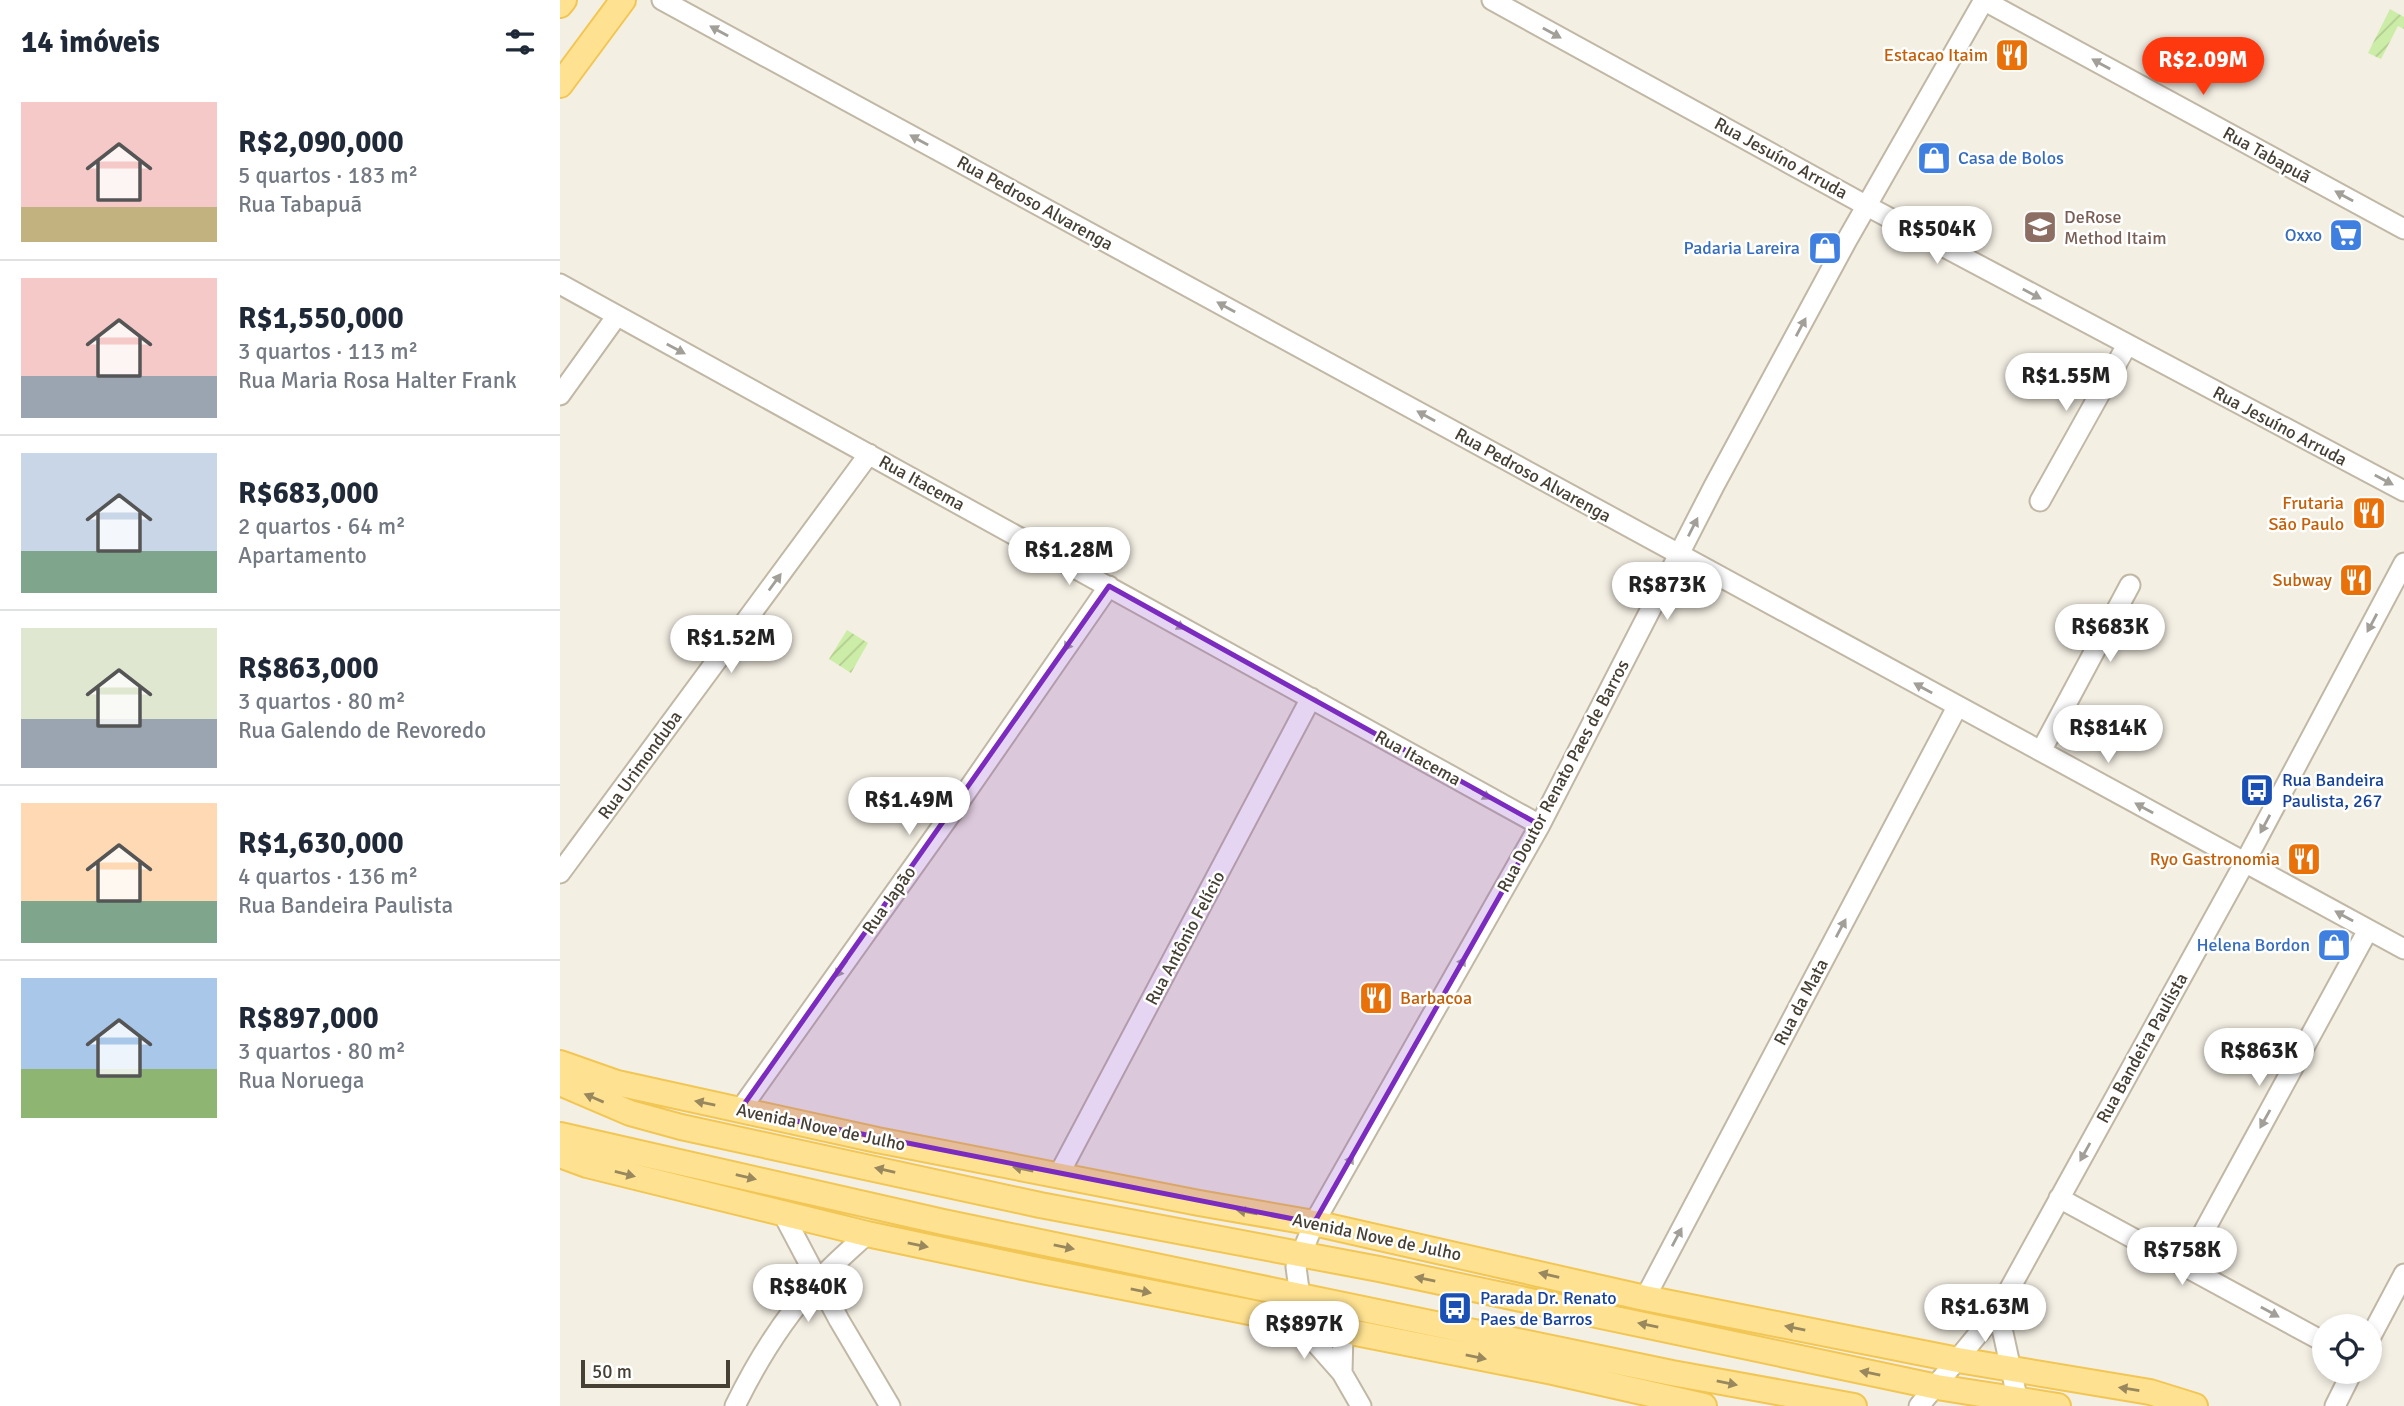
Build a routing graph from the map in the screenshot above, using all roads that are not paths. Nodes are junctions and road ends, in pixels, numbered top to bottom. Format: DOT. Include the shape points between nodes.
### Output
graph roads {
  1 [pos="564,0"];
  2 [pos="623,0"];
  3 [pos="662,0"];
  4 [pos="1492,0"];
  5 [pos="1983,0"];
  6 [pos="560,5"];
  7 [pos="560,85"];
  8 [pos="1867,206"];
  9 [pos="2404,229"];
  10 [pos="560,284"];
  11 [pos="616,317"];
  12 [pos="2127,345"];
  13 [pos="560,395"];
  14 [pos="869,454"];
  15 [pos="2404,491"];
  16 [pos="2040,501"];
  17 [pos="1679,554"];
  18 [pos="2404,563"];
  19 [pos="2130,585"];
  20 [pos="1109,586"];
  21 [pos="1311,698"];
  22 [pos="1957,707"];
  23 [pos="2041,751"];
  24 [pos="1540,825"];
  25 [pos="2245,862"];
  26 [pos="560,873"];
  27 [pos="2368,930"];
  28 [pos="2404,949"];
  29 [pos="560,1063"];
  30 [pos="560,1083"];
  31 [pos="740,1110"];
  32 [pos="560,1135"];
  33 [pos="560,1154"];
  34 [pos="1058,1176"];
  35 [pos="2059,1198"];
  36 [pos="783,1214"];
  37 [pos="1314,1223"];
  38 [pos="867,1234"];
  39 [pos="1300,1254"];
  40 [pos="2185,1266"];
  41 [pos="817,1281"];
  42 [pos="2402,1281"];
  43 [pos="1300,1297"];
  44 [pos="1645,1298"];
  45 [pos="1998,1310"];
  46 [pos="2382,1317"];
  47 [pos="1297,1322"];
  48 [pos="1343,1331"];
  49 [pos="2312,1335"];
  50 [pos="1958,1360"];
  51 [pos="2011,1369"];
  52 [pos="1342,1373"];
  53 [pos="2346,1384"];
  54 [pos="1937,1387"];
  55 [pos="2018,1403"];
  56 [pos="735,1406"];
  57 [pos="890,1406"];
  58 [pos="1361,1406"];
  59 [pos="1704,1406"];
  60 [pos="1854,1406"];
  61 [pos="1919,1406"];
  62 [pos="2058,1406"];
  63 [pos="2195,1406"];
  64 [pos="2335,1406"];
  1 -- 6 [label="main road"];
  2 -- 7 [label="main road"];
  17 -- 3 [label="street, Rua Pedroso Alvarenga, one-way"];
  4 -- 8 [label="street, Rua Jesuíno Arruda, one-way"];
  5 -- 8 [label="street, Rua Doutor Renato Paes de Barros"];
  9 -- 5 [label="street, Rua Tabapuã, one-way"];
  8 -- 12 [label="street, Rua Jesuíno Arruda, one-way"];
  17 -- 8 [label="street, Rua Doutor Renato Paes de Barros, one-way"];
  10 -- 11 [label="street, Rua Itacema"];
  11 -- 13 [label="street"];
  11 -- 14 [label="street, Rua Itacema, one-way"];
  12 -- 15 [label="street, Rua Jesuíno Arruda, one-way"];
  12 -- 16 [label="street"];
  14 -- 20 [label="street, Rua Itacema"];
  26 -- 14 [label="street, Rua Urimonduba, one-way"];
  22 -- 17 [label="street, Rua Pedroso Alvarenga, one-way"];
  17 -- 24 [label="street, Rua Doutor Renato Paes de Barros"];
  18 -- 25 [label="street, Rua Bandeira Paulista, one-way"];
  19 -- 23 [label="street"];
  20 -- 21 [label="street, Rua Itacema, one-way"];
  20 -- 31 [label="street, Rua Japão, one-way"];
  21 -- 24 [label="street, Rua Itacema, one-way"];
  21 -- 34 [label="street, Rua Antônio Felício"];
  22 -- 23 [label="street, Rua Pedroso Alvarenga"];
  44 -- 22 [label="street, Rua da Mata, one-way"];
  25 -- 23 [label="street, Rua Pedroso Alvarenga, one-way"];
  37 -- 24 [label="street, Rua Doutor Renato Paes de Barros, one-way"];
  27 -- 25 [label="street, Rua Pedroso Alvarenga, one-way"];
  25 -- 35 [label="street, Rua Bandeira Paulista, one-way"];
  27 -- 28 [label="street, Rua Pedroso Alvarenga"];
  27 -- 40 [label="street, one-way"];
  31 -- 29 [label="main road, Avenida Nove de Julho, one-way" via="617,1083"];
  39 -- 30 [label="main road, Avenida Nove de Julho, one-way" via="1040,1205 681,1127 631,1113"];
  34 -- 31 [label="main road, Avenida Nove de Julho, one-way"];
  32 -- 43 [label="main road, one-way"];
  33 -- 36 [label="main road, one-way" via="587,1165"];
  37 -- 34 [label="main road, Avenida Nove de Julho, one-way"];
  35 -- 40 [label="street"];
  35 -- 45 [label="street, Rua Bandeira Paulista"];
  36 -- 38 [label="main road"];
  36 -- 41 [label="street"];
  37 -- 39 [label="street, Rua Doutor Renato Paes de Barros"];
  44 -- 37 [label="main road, Avenida Nove de Julho, one-way"];
  38 -- 41 [label="street"];
  38 -- 47 [label="main road, one-way"];
  39 -- 43 [label="street, Rua Doutor Renato Paes de Barros" via="1296,1267"];
  54 -- 39 [label="main road, Avenida Nove de Julho, one-way"];
  40 -- 49 [label="street, one-way"];
  41 -- 56 [label="street" via="775,1335"];
  41 -- 57 [label="street"];
  42 -- 46 [label="street"];
  43 -- 60 [label="main road, one-way"];
  50 -- 44 [label="main road, Avenida Nove de Julho, one-way"];
  45 -- 50 [label="street, Rua Bandeira Paulista"];
  45 -- 51 [label="street"];
  47 -- 48 [label="main road"];
  47 -- 52 [label="street"];
  48 -- 52 [label="street"];
  48 -- 59 [label="main road, one-way"];
  50 -- 51 [label="main road, Avenida Nove de Julho"];
  50 -- 54 [label="street, Rua Bandeira Paulista"];
  51 -- 55 [label="street"];
  63 -- 51 [label="main road, Avenida Nove de Julho, one-way" via="2150,1392"];
  52 -- 58 [label="street"];
  53 -- 64 [label="street"];
  54 -- 55 [label="main road, Avenida Nove de Julho"];
  54 -- 61 [label="street, Rua Bandeira Paulista"];
  55 -- 62 [label="main road, Avenida Nove de Julho"];
}
